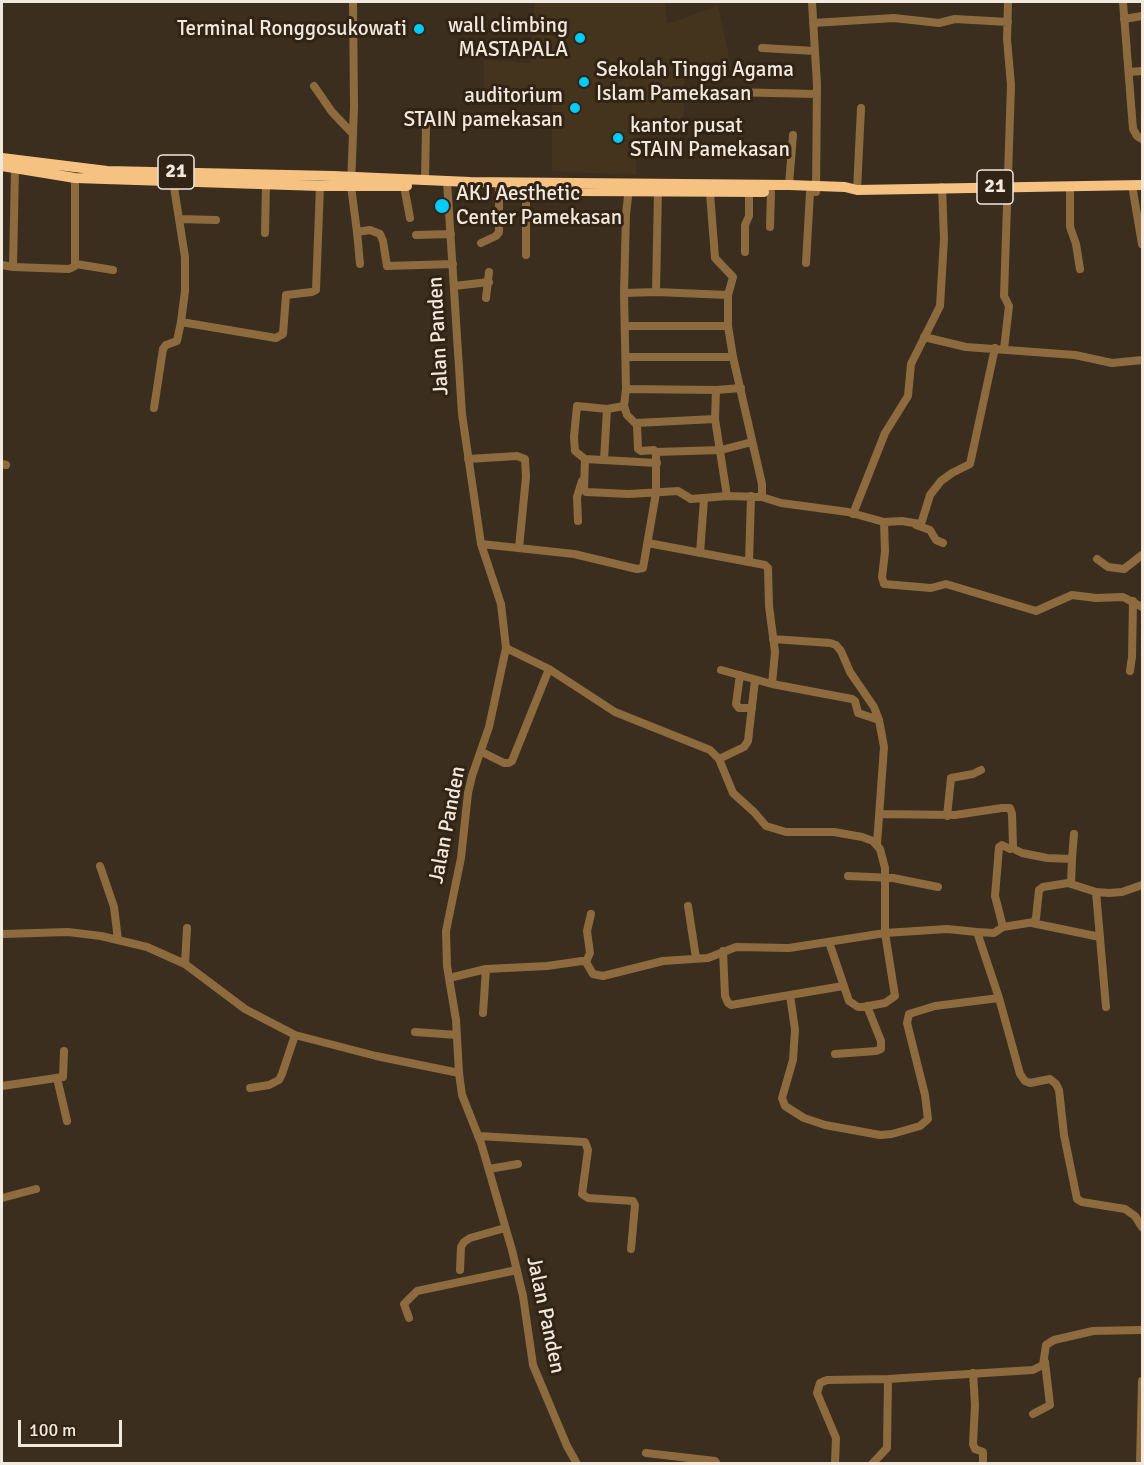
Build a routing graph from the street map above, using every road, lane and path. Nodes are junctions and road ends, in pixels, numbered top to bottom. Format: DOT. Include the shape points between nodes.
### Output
graph roads {
  1 [pos="353,2"];
  2 [pos="812,2"];
  3 [pos="1008,2"];
  4 [pos="1123,2"];
  5 [pos="1143,16"];
  6 [pos="1124,19"];
  7 [pos="1008,22"];
  8 [pos="813,23"];
  9 [pos="762,48"];
  10 [pos="815,51"];
  11 [pos="1143,71"];
  12 [pos="1129,72"];
  13 [pos="314,86"];
  14 [pos="726,92"];
  15 [pos="817,94"];
  16 [pos="861,108"];
  17 [pos="426,126"];
  18 [pos="353,134"];
  19 [pos="793,135"];
  20 [pos="1143,139"];
  21 [pos="2,158"];
  22 [pos="2,166"];
  23 [pos="15,168"];
  24 [pos="75,178"];
  25 [pos="425,179"];
  26 [pos="173,181"];
  27 [pos="351,182"];
  28 [pos="266,183"];
  29 [pos="447,184"];
  30 [pos="789,185"];
  31 [pos="1137,185"];
  32 [pos="320,186"];
  33 [pos="404,186"];
  34 [pos="526,186"];
  35 [pos="1070,186"];
  36 [pos="942,187"];
  37 [pos="1008,187"];
  38 [pos="499,188"];
  39 [pos="629,188"];
  40 [pos="658,188"];
  41 [pos="853,189"];
  42 [pos="814,190"];
  43 [pos="749,192"];
  44 [pos="771,192"];
  45 [pos="710,193"];
  46 [pos="410,218"];
  47 [pos="179,219"];
  48 [pos="216,220"];
  49 [pos="770,227"];
  50 [pos="357,232"];
  51 [pos="265,233"];
  52 [pos="451,234"];
  53 [pos="416,235"];
  54 [pos="481,243"];
  55 [pos="1143,244"];
  56 [pos="745,252"];
  57 [pos="526,255"];
  58 [pos="806,263"];
  59 [pos="76,264"];
  60 [pos="360,264"];
  61 [pos="453,264"];
  62 [pos="2,265"];
  63 [pos="13,267"];
  64 [pos="1080,269"];
  65 [pos="113,270"];
  66 [pos="489,272"];
  67 [pos="489,282"];
  68 [pos="454,286"];
  69 [pos="656,292"];
  70 [pos="624,293"];
  71 [pos="728,295"];
  72 [pos="486,298"];
  73 [pos="181,322"];
  74 [pos="626,326"];
  75 [pos="728,326"];
  76 [pos="924,337"];
  77 [pos="995,348"];
  78 [pos="1004,349"];
  79 [pos="626,357"];
  80 [pos="733,357"];
  81 [pos="1143,360"];
  82 [pos="741,388"];
  83 [pos="626,389"];
  84 [pos="716,390"];
  85 [pos="624,406"];
  86 [pos="154,408"];
  87 [pos="607,409"];
  88 [pos="715,419"];
  89 [pos="636,423"];
  90 [pos="752,442"];
  91 [pos="721,450"];
  92 [pos="656,452"];
  93 [pos="468,459"];
  94 [pos="585,459"];
  95 [pos="604,459"];
  96 [pos="657,463"];
  97 [pos="584,477"];
  98 [pos="656,493"];
  99 [pos="727,496"];
  100 [pos="751,496"];
  101 [pos="762,497"];
  102 [pos="704,499"];
  103 [pos="853,514"];
  104 [pos="578,521"];
  105 [pos="884,522"];
  106 [pos="916,525"];
  107 [pos="648,543"];
  108 [pos="943,543"];
  109 [pos="481,544"];
  110 [pos="519,548"];
  111 [pos="700,553"];
  112 [pos="1143,555"];
  113 [pos="1097,559"];
  114 [pos="749,562"];
  115 [pos="1133,601"];
  116 [pos="1143,607"];
  117 [pos="773,639"];
  118 [pos="506,648"];
  119 [pos="549,669"];
  120 [pos="721,670"];
  121 [pos="1130,671"];
  122 [pos="740,675"];
  123 [pos="755,680"];
  124 [pos="772,684"];
  125 [pos="752,708"];
  126 [pos="879,720"];
  127 [pos="482,752"];
  128 [pos="719,759"];
  129 [pos="981,770"];
  130 [pos="879,814"];
  131 [pos="947,816"];
  132 [pos="1074,834"];
  133 [pos="877,844"];
  134 [pos="1012,848"];
  135 [pos="1072,859"];
  136 [pos="100,866"];
  137 [pos="848,876"];
  138 [pos="885,878"];
  139 [pos="1071,884"];
  140 [pos="1143,885"];
  141 [pos="938,887"];
  142 [pos="1096,892"];
  143 [pos="688,906"];
  144 [pos="591,914"];
  145 [pos="1032,923"];
  146 [pos="1003,927"];
  147 [pos="188,928"];
  148 [pos="977,932"];
  149 [pos="885,933"];
  150 [pos="2,934"];
  151 [pos="1100,937"];
  152 [pos="118,940"];
  153 [pos="829,942"];
  154 [pos="723,951"];
  155 [pos="696,958"];
  156 [pos="586,962"];
  157 [pos="185,964"];
  158 [pos="486,969"];
  159 [pos="449,978"];
  160 [pos="843,986"];
  161 [pos="790,995"];
  162 [pos="999,998"];
  163 [pos="867,1006"];
  164 [pos="1106,1007"];
  165 [pos="483,1013"];
  166 [pos="415,1032"];
  167 [pos="295,1035"];
  168 [pos="457,1035"];
  169 [pos="64,1051"];
  170 [pos="835,1054"];
  171 [pos="459,1073"];
  172 [pos="57,1078"];
  173 [pos="2,1086"];
  174 [pos="250,1088"];
  175 [pos="67,1121"];
  176 [pos="478,1136"];
  177 [pos="518,1164"];
  178 [pos="489,1169"];
  179 [pos="36,1189"];
  180 [pos="2,1198"];
  181 [pos="505,1227"];
  182 [pos="1143,1227"];
  183 [pos="631,1248"];
  184 [pos="460,1270"];
  185 [pos="517,1270"];
  186 [pos="409,1318"];
  187 [pos="1143,1330"];
  188 [pos="1045,1360"];
  189 [pos="973,1373"];
  190 [pos="888,1379"];
  191 [pos="1143,1382"];
  192 [pos="1033,1414"];
  193 [pos="1142,1441"];
  194 [pos="646,1453"];
  195 [pos="577,1464"];
  196 [pos="717,1464"];
  197 [pos="835,1464"];
  198 [pos="872,1464"];
  199 [pos="983,1464"];
  200 [pos="1140,1464"];
  1 -- 18 [label="street"];
  2 -- 8 [label="street"];
  3 -- 7 [label="street"];
  4 -- 6 [label="street"];
  5 -- 6 [label="street"];
  6 -- 12 [label="street"];
  7 -- 8 [label="street" via="953,19 939,23 894,18"];
  7 -- 37 [label="street"];
  8 -- 10 [label="street"];
  9 -- 10 [label="street"];
  10 -- 15 [label="street"];
  11 -- 12 [label="street"];
  12 -- 20 [label="street" via="1133,129"];
  13 -- 18 [label="street"];
  14 -- 15 [label="street"];
  15 -- 42 [label="street"];
  16 -- 41 [label="street"];
  17 -- 25 [label="street"];
  18 -- 27 [label="street"];
  19 -- 30 [label="street"];
  21 -- 27 [label="highway, 21" via="107,171"];
  22 -- 23 [label="highway, 21"];
  23 -- 24 [label="highway, 21"];
  23 -- 63 [label="street"];
  24 -- 26 [label="highway, 21"];
  24 -- 59 [label="street"];
  25 -- 27 [label="highway, 21"];
  25 -- 29 [label="highway, 21"];
  26 -- 28 [label="highway, 21"];
  26 -- 47 [label="street"];
  27 -- 32 [label="highway, 21"];
  27 -- 33 [label="highway, 21"];
  27 -- 50 [label="street"];
  28 -- 32 [label="highway, 21"];
  28 -- 51 [label="street"];
  29 -- 33 [label="highway, 21"];
  29 -- 34 [label="highway, 21"];
  29 -- 38 [label="highway, 21"];
  29 -- 52 [label="street, Jalan Panden"];
  30 -- 40 [label="highway, 21"];
  30 -- 42 [label="highway, 21"];
  31 -- 35 [label="highway, 21"];
  31 -- 55 [label="street"];
  32 -- 73 [label="street" via="316,290 286,295 282,337"];
  33 -- 46 [label="street"];
  34 -- 38 [label="highway, 21"];
  34 -- 39 [label="highway, 21"];
  34 -- 57 [label="street"];
  35 -- 37 [label="highway, 21"];
  35 -- 64 [label="street" via="1070,227"];
  36 -- 37 [label="highway, 21"];
  36 -- 41 [label="highway, 21"];
  36 -- 76 [label="street" via="940,306"];
  37 -- 78 [label="street" via="1004,296 1009,306"];
  38 -- 54 [label="street" via="499,232"];
  39 -- 40 [label="highway, 21"];
  39 -- 70 [label="street"];
  40 -- 45 [label="highway, 21"];
  40 -- 69 [label="street"];
  41 -- 42 [label="highway, 21"];
  42 -- 44 [label="highway, 21"];
  42 -- 58 [label="street"];
  43 -- 44 [label="highway, 21"];
  43 -- 45 [label="highway, 21"];
  43 -- 56 [label="street"];
  44 -- 49 [label="street"];
  45 -- 71 [label="street" via="715,258 733,277"];
  47 -- 48 [label="street"];
  47 -- 73 [label="street" via="186,276"];
  50 -- 60 [label="street"];
  50 -- 61 [label="street" via="370,230 380,234 387,266"];
  52 -- 53 [label="street"];
  52 -- 61 [label="street, Jalan Panden"];
  59 -- 63 [label="street" via="69,269"];
  59 -- 65 [label="street"];
  61 -- 68 [label="street, Jalan Panden"];
  62 -- 63 [label="street"];
  66 -- 67 [label="street"];
  67 -- 68 [label="street"];
  67 -- 72 [label="street"];
  68 -- 93 [label="street, Jalan Panden"];
  69 -- 70 [label="street"];
  69 -- 71 [label="street"];
  70 -- 74 [label="street"];
  71 -- 75 [label="street"];
  73 -- 86 [label="street" via="177,339 162,349"];
  74 -- 75 [label="street"];
  74 -- 79 [label="street"];
  75 -- 80 [label="street"];
  76 -- 77 [label="street"];
  76 -- 103 [label="street" via="909,369 908,396 885,433"];
  77 -- 78 [label="street"];
  77 -- 106 [label="street" via="970,464 941,481 930,495 922,522"];
  78 -- 81 [label="street" via="1112,363"];
  79 -- 80 [label="street"];
  79 -- 83 [label="street"];
  80 -- 82 [label="street"];
  82 -- 84 [label="street"];
  82 -- 90 [label="street"];
  83 -- 84 [label="street"];
  83 -- 85 [label="street"];
  84 -- 88 [label="street"];
  85 -- 87 [label="street"];
  85 -- 89 [label="street" via="627,416"];
  87 -- 94 [label="street" via="576,407 574,449"];
  87 -- 95 [label="street"];
  88 -- 89 [label="street"];
  88 -- 91 [label="street"];
  89 -- 92 [label="street" via="637,447"];
  90 -- 91 [label="street"];
  90 -- 101 [label="street"];
  91 -- 92 [label="street"];
  91 -- 99 [label="street"];
  92 -- 96 [label="street"];
  93 -- 109 [label="street, Jalan Panden"];
  93 -- 110 [label="street" via="525,459"];
  94 -- 95 [label="street"];
  94 -- 97 [label="street"];
  95 -- 96 [label="street"];
  96 -- 98 [label="street"];
  97 -- 98 [label="street" via="586,492"];
  97 -- 104 [label="street" via="579,487"];
  98 -- 102 [label="street" via="681,492 688,498"];
  98 -- 107 [label="street"];
  99 -- 100 [label="street"];
  99 -- 102 [label="street"];
  100 -- 101 [label="street"];
  100 -- 114 [label="street"];
  101 -- 103 [label="street"];
  102 -- 111 [label="street"];
  103 -- 105 [label="street"];
  105 -- 106 [label="street"];
  105 -- 115 [label="street" via="884,584 931,588 946,584 1036,611 1072,594"];
  106 -- 108 [label="street" via="930,530"];
  107 -- 110 [label="street" via="640,569 574,554"];
  107 -- 111 [label="street"];
  109 -- 110 [label="street"];
  109 -- 118 [label="street, Jalan Panden" via="501,604"];
  111 -- 114 [label="street"];
  112 -- 113 [label="street" via="1124,569 1108,567"];
  114 -- 117 [label="street" via="768,568"];
  115 -- 116 [label="street"];
  115 -- 121 [label="street"];
  117 -- 124 [label="street"];
  117 -- 126 [label="street" via="836,645"];
  118 -- 119 [label="street"];
  118 -- 127 [label="street, Jalan Panden"];
  119 -- 127 [label="street" via="512,760 504,763"];
  119 -- 128 [label="street" via="615,712 702,745"];
  120 -- 122 [label="street"];
  122 -- 123 [label="street"];
  122 -- 125 [label="street" via="736,704 739,708"];
  123 -- 124 [label="street"];
  123 -- 125 [label="street"];
  124 -- 126 [label="street" via="852,699 858,713"];
  125 -- 128 [label="street" via="747,744"];
  126 -- 130 [label="street" via="884,742"];
  127 -- 159 [label="street, Jalan Panden" via="472,776 449,913 445,944"];
  128 -- 133 [label="street" via="732,793 766,826 786,832 852,835"];
  129 -- 131 [label="street" via="951,778"];
  130 -- 131 [label="street"];
  130 -- 133 [label="street"];
  131 -- 134 [label="street" via="1009,807"];
  132 -- 135 [label="street"];
  133 -- 138 [label="street"];
  134 -- 135 [label="street" via="1047,858"];
  134 -- 146 [label="street" via="1002,845 999,849 995,899"];
  135 -- 139 [label="street"];
  136 -- 152 [label="street" via="114,907"];
  137 -- 138 [label="street"];
  138 -- 141 [label="street"];
  138 -- 149 [label="street"];
  139 -- 142 [label="street"];
  139 -- 145 [label="street" via="1040,888"];
  140 -- 142 [label="street" via="1117,893"];
  142 -- 151 [label="street"];
  143 -- 155 [label="street"];
  144 -- 156 [label="street"];
  145 -- 146 [label="street"];
  145 -- 151 [label="street"];
  146 -- 148 [label="street" via="994,933"];
  147 -- 157 [label="street"];
  148 -- 149 [label="street" via="947,929"];
  148 -- 162 [label="street"];
  149 -- 153 [label="street"];
  149 -- 163 [label="street" via="895,996 885,1003"];
  150 -- 152 [label="street" via="68,932"];
  151 -- 164 [label="street"];
  152 -- 157 [label="street" via="147,947"];
  153 -- 154 [label="street"];
  153 -- 160 [label="street"];
  154 -- 155 [label="street" via="708,958"];
  154 -- 161 [label="street" via="729,1004"];
  155 -- 156 [label="street" via="663,961 603,976 594,974"];
  156 -- 158 [label="street"];
  157 -- 167 [label="street" via="245,1009"];
  158 -- 159 [label="street"];
  158 -- 165 [label="street"];
  159 -- 168 [label="street, Jalan Panden"];
  160 -- 161 [label="street"];
  160 -- 163 [label="street" via="849,1001 858,1007"];
  161 -- 162 [label="street" via="795,1030 793,1060 782,1098 784,1106 804,1119 880,1136 920,1126 928,1119 907,1023 909,1014 935,1006"];
  162 -- 182 [label="street" via="1022,1078 1030,1083 1050,1079 1059,1090 1077,1199 1125,1209"];
  163 -- 170 [label="street" via="881,1049"];
  166 -- 168 [label="street"];
  167 -- 171 [label="street"];
  167 -- 174 [label="street" via="279,1080"];
  168 -- 171 [label="street, Jalan Panden"];
  169 -- 172 [label="street" via="64,1076"];
  171 -- 176 [label="street, Jalan Panden" via="462,1095"];
  172 -- 173 [label="street"];
  172 -- 175 [label="street"];
  176 -- 178 [label="street, Jalan Panden"];
  176 -- 183 [label="street" via="585,1142 588,1150 582,1194 588,1198 633,1201"];
  177 -- 178 [label="street"];
  178 -- 181 [label="street, Jalan Panden"];
  179 -- 180 [label="street"];
  181 -- 184 [label="street" via="464,1242"];
  181 -- 185 [label="street, Jalan Panden"];
  185 -- 186 [label="street" via="417,1291 404,1304"];
  185 -- 195 [label="street, Jalan Panden" via="533,1365"];
  187 -- 188 [label="street" via="1093,1331 1054,1340 1046,1345"];
  188 -- 189 [label="street" via="1033,1370"];
  188 -- 192 [label="street" via="1050,1406"];
  189 -- 190 [label="street"];
  189 -- 199 [label="street" via="974,1444 975,1449 983,1452"];
  190 -- 197 [label="street" via="830,1379 817,1386 836,1438"];
  190 -- 198 [label="street" via="887,1449"];
  191 -- 193 [label="street"];
  193 -- 200 [label="street"];
  194 -- 196 [label="street"];
}
